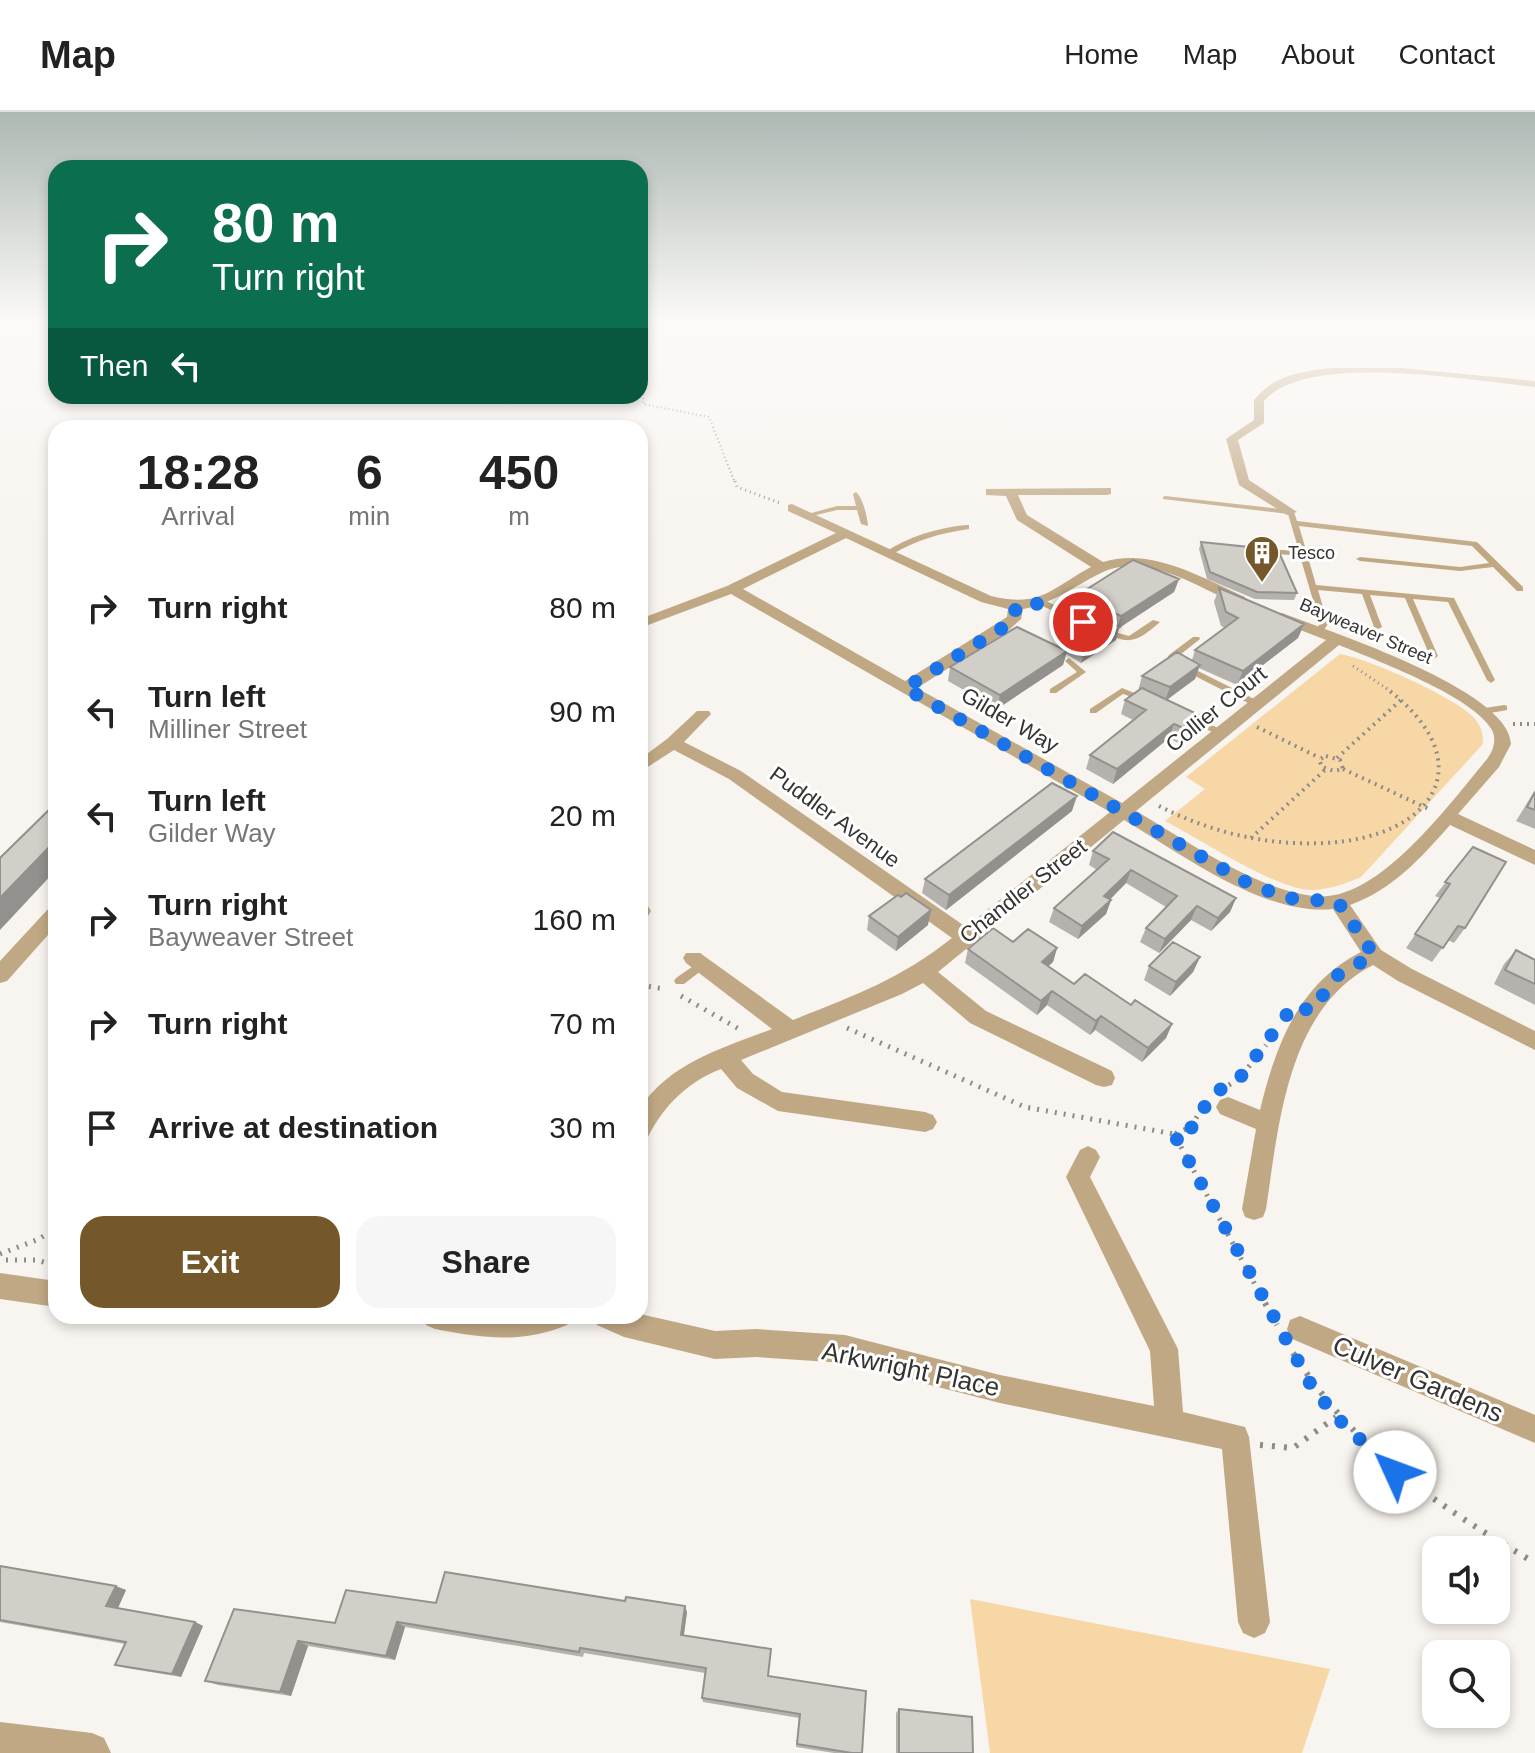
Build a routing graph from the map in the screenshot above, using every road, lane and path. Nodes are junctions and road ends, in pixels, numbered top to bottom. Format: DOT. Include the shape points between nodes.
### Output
graph roads {
  1 [pos="1260,399"];
  2 [pos="643,404"];
  3 [pos="1107,491"];
  4 [pos="990,492"];
  5 [pos="1010,492"];
  6 [pos="856,494"];
  7 [pos="1165,498"];
  8 [pos="792,508"];
  9 [pos="861,508"];
  10 [pos="808,515"];
  11 [pos="1292,518"];
  12 [pos="865,524"];
  13 [pos="966,527"];
  14 [pos="846,533"];
  15 [pos="1260,550"];
  16 [pos="888,553"];
  17 [pos="1303,554"];
  18 [pos="1360,559"];
  19 [pos="1495,564"];
  20 [pos="1101,567"];
  21 [pos="1313,587"];
  22 [pos="732,589"];
  23 [pos="1520,589"];
  24 [pos="1365,592"];
  25 [pos="1408,596"];
  26 [pos="1043,603"];
  27 [pos="1016,606"];
  28 [pos="648,621"];
  29 [pos="1156,622"];
  30 [pos="1378,627"];
  31 [pos="1099,628"];
  32 [pos="1318,632"];
  33 [pos="1111,633"];
  34 [pos="1196,639"];
  35 [pos="1329,645"];
  36 [pos="1434,656"];
  37 [pos="1069,661"];
  38 [pos="1185,667"];
  39 [pos="1198,674"];
  40 [pos="1491,680"];
  41 [pos="905,688"];
  42 [pos="1053,691"];
  43 [pos="1143,698"];
  44 [pos="1402,699"];
  45 [pos="1257,704"];
  46 [pos="1504,708"];
  47 [pos="1093,711"];
  48 [pos="1485,711"];
  49 [pos="1181,713"];
  50 [pos="703,714"];
  51 [pos="1238,718"];
  52 [pos="1221,733"];
  53 [pos="673,743"];
  54 [pos="1320,758"];
  55 [pos="1337,758"];
  56 [pos="648,761"];
  57 [pos="1326,769"];
  58 [pos="1343,769"];
  59 [pos="1142,796"];
  60 [pos="1423,807"];
  61 [pos="1123,812"];
  62 [pos="1447,816"];
  63 [pos="1251,838"];
  64 [pos="1535,858"];
  65 [pos="1338,902"];
  66 [pos="48,922"];
  67 [pos="965,937"];
  68 [pos="1374,955"];
  69 [pos="698,961"];
  70 [pos="924,972"];
  71 [pos="0,975"];
  72 [pos="680,981"];
  73 [pos="648,986"];
  74 [pos="830,1013"];
  75 [pos="790,1030"];
  76 [pos="1270,1039"];
  77 [pos="1535,1041"];
  78 [pos="758,1042"];
  79 [pos="724,1057"];
  80 [pos="1104,1078"];
  81 [pos="1219,1098"];
  82 [pos="648,1115"];
  83 [pos="925,1122"];
  84 [pos="1268,1124"];
  85 [pos="1174,1134"];
  86 [pos="1088,1157"];
  87 [pos="1254,1209"];
  88 [pos="48,1233"];
  89 [pos="0,1257"];
  90 [pos="48,1263"];
  91 [pos="0,1286"];
  92 [pos="48,1293"];
  93 [pos="479,1324"];
  94 [pos="538,1324"];
  95 [pos="624,1324"];
  96 [pos="1290,1336"];
  97 [pos="1336,1417"];
  98 [pos="1169,1421"];
  99 [pos="1535,1429"];
  100 [pos="1235,1437"];
  101 [pos="1535,1563"];
  102 [pos="1254,1622"];
  103 [pos="0,1739"];
  104 [pos="94,1753"];
  1 -- 11 [label="street" via="1260,421 1232,439 1243,482"];
  2 -- 8 [label="path" via="709,417 737,487"];
  3 -- 5 [label="street"];
  4 -- 5 [label="street"];
  5 -- 20 [label="street" via="1022,517"];
  6 -- 9 [label="lane"];
  7 -- 11 [label="lane"];
  8 -- 10 [label="street"];
  9 -- 10 [label="lane"];
  9 -- 12 [label="lane"];
  10 -- 14 [label="street"];
  11 -- 17 [label="lane"];
  11 -- 19 [label="lane" via="1474,544"];
  13 -- 16 [label="lane" via="918,536"];
  14 -- 16 [label="street"];
  14 -- 22 [label="street"];
  15 -- 17 [label="lane"];
  16 -- 27 [label="street" via="986,599"];
  17 -- 21 [label="lane"];
  18 -- 19 [label="lane" via="1460,569"];
  19 -- 23 [label="lane"];
  20 -- 26 [label="street, Bayweaver Street"];
  20 -- 32 [label="street, Bayweaver Street" via="1131,562 1152,566"];
  21 -- 24 [label="lane"];
  21 -- 32 [label="lane" via="1324,624"];
  22 -- 28 [label="street"];
  22 -- 41 [label="street, Gilder Way"];
  24 -- 25 [label="lane"];
  24 -- 30 [label="lane"];
  25 -- 36 [label="lane"];
  25 -- 40 [label="lane" via="1451,600"];
  26 -- 27 [label="street, Bayweaver Street"];
  26 -- 31 [label="lane"];
  27 -- 41 [label="street" via="1011,630"];
  29 -- 33 [label="lane" via="1130,639"];
  32 -- 35 [label="street, Bayweaver Street"];
  34 -- 38 [label="lane" via="1172,657"];
  35 -- 44 [label="path"];
  35 -- 45 [label="street, Collier Court"];
  35 -- 48 [label="street, Bayweaver Street" via="1447,687"];
  37 -- 42 [label="lane" via="1082,672"];
  39 -- 45 [label="lane"];
  41 -- 61 [label="street, Gilder Way"];
  43 -- 47 [label="lane" via="1122,691"];
  44 -- 55 [label="path"];
  44 -- 60 [label="path" via="1438,748 1437,789"];
  45 -- 51 [label="street, Collier Court"];
  46 -- 48 [label="lane"];
  48 -- 62 [label="street" via="1504,739 1500,753"];
  49 -- 52 [label="lane"];
  50 -- 53 [label="street"];
  51 -- 52 [label="street, Collier Court"];
  51 -- 54 [label="path"];
  52 -- 59 [label="street, Collier Court"];
  53 -- 56 [label="street"];
  53 -- 67 [label="street, Puddler Avenue" via="735,775"];
  54 -- 55 [label="path"];
  54 -- 57 [label="path"];
  55 -- 58 [label="path"];
  57 -- 58 [label="path"];
  57 -- 63 [label="path"];
  58 -- 60 [label="path"];
  59 -- 61 [label="street, Collier Court"];
  59 -- 63 [label="path" via="1206,827"];
  60 -- 62 [label="path"];
  60 -- 63 [label="path" via="1402,824 1354,839"];
  61 -- 65 [label="street, Gilder Way" via="1267,892"];
  61 -- 67 [label="street, Chandler Street"];
  62 -- 64 [label="street"];
  62 -- 65 [label="street, Gilder Way" via="1393,872 1365,892"];
  65 -- 68 [label="street"];
  66 -- 71 [label="street"];
  67 -- 70 [label="street, Chandler Street"];
  68 -- 77 [label="street"];
  68 -- 84 [label="street" via="1338,975 1314,1005 1288,1053"];
  69 -- 72 [label="lane"];
  69 -- 75 [label="street"];
  70 -- 74 [label="street, Chandler Street"];
  70 -- 80 [label="street" via="978,1017"];
  73 -- 78 [label="path" via="672,991"];
  74 -- 75 [label="street, Chandler Street"];
  74 -- 85 [label="path" via="844,1027 1025,1107"];
  75 -- 78 [label="street, Chandler Street"];
  76 -- 81 [label="path"];
  78 -- 79 [label="street, Chandler Street"];
  79 -- 82 [label="street, Chandler Street" via="673,1083"];
  79 -- 83 [label="street" via="745,1081 778,1101"];
  81 -- 84 [label="street"];
  81 -- 85 [label="path" via="1198,1123"];
  84 -- 87 [label="street"];
  85 -- 96 [label="path"];
  86 -- 98 [label="street" via="1078,1177 1164,1349"];
  88 -- 89 [label="path"];
  89 -- 90 [label="path"];
  91 -- 92 [label="street"];
  93 -- 94 [label="street"];
  95 -- 98 [label="street, Arkwright Place" via="715,1345 845,1349 1000,1389"];
  96 -- 97 [label="path" via="1311,1385"];
  96 -- 99 [label="street, Culver Gardens"];
  97 -- 100 [label="path" via="1293,1448 1269,1448"];
  97 -- 101 [label="path" via="1395,1472"];
  98 -- 100 [label="street, Arkwright Place"];
  100 -- 102 [label="street"];
  103 -- 104 [label="street"];
}
